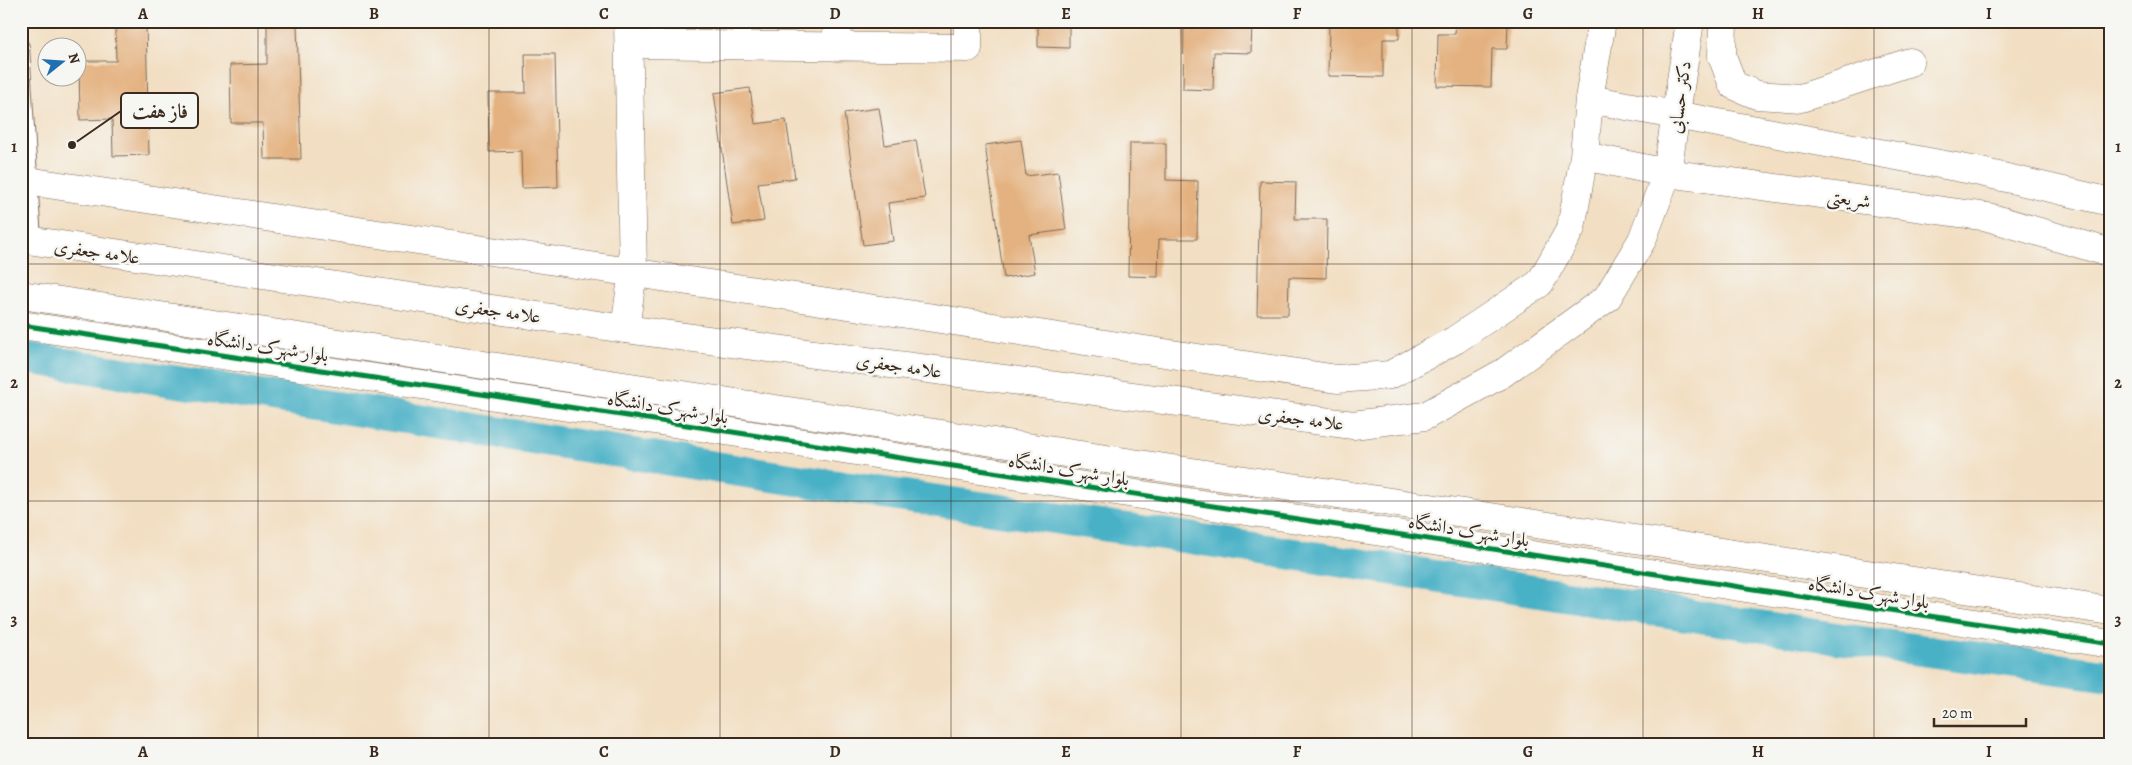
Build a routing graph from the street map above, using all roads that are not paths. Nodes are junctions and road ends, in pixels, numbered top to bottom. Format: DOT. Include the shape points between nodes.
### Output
graph roads {
  1 [pos="968,21"];
  2 [pos="1602,21"];
  3 [pos="1690,21"];
  4 [pos="1723,21"];
  5 [pos="629,33"];
  6 [pos="837,34"];
  7 [pos="21,47"];
  8 [pos="1910,62"];
  9 [pos="1589,99"];
  10 [pos="1676,115"];
  11 [pos="1584,156"];
  12 [pos="1667,173"];
  13 [pos="25,180"];
  14 [pos="2111,202"];
  15 [pos="27,240"];
  16 [pos="2111,253"];
  17 [pos="633,271"];
  18 [pos="21,295"];
  19 [pos="21,325"];
  20 [pos="624,329"];
  21 [pos="2111,611"];
  22 [pos="2111,644"];
  1 -- 6 [label="street" via="968,48"];
  2 -- 9 [label="street"];
  3 -- 10 [label="street, دکتر حسابی"];
  4 -- 8 [label="street" via="1722,56 1733,85 1757,95 1800,98"];
  5 -- 6 [label="street"];
  5 -- 17 [label="street"];
  7 -- 13 [label="lane"];
  9 -- 10 [label="street"];
  9 -- 11 [label="street"];
  10 -- 12 [label="street, دکتر حسابی"];
  10 -- 14 [label="street" via="1972,170"];
  11 -- 12 [label="street, شریعتی"];
  11 -- 17 [label="street" via="1571,228 1540,283 1456,340 1390,375 1337,379"];
  12 -- 16 [label="street, شریعتی" via="1988,217"];
  12 -- 20 [label="street, علامه جعفری" via="1642,240 1607,298 1503,373 1425,416 1353,425"];
  13 -- 15 [label="lane"];
  13 -- 17 [label="street"];
  15 -- 20 [label="street, علامه جعفری"];
  17 -- 20 [label="street"];
  18 -- 21 [label="street, بلوار شهرک دانشگاه"];
  19 -- 22 [label="street, بلوار شهرک دانشگاه"];
}
